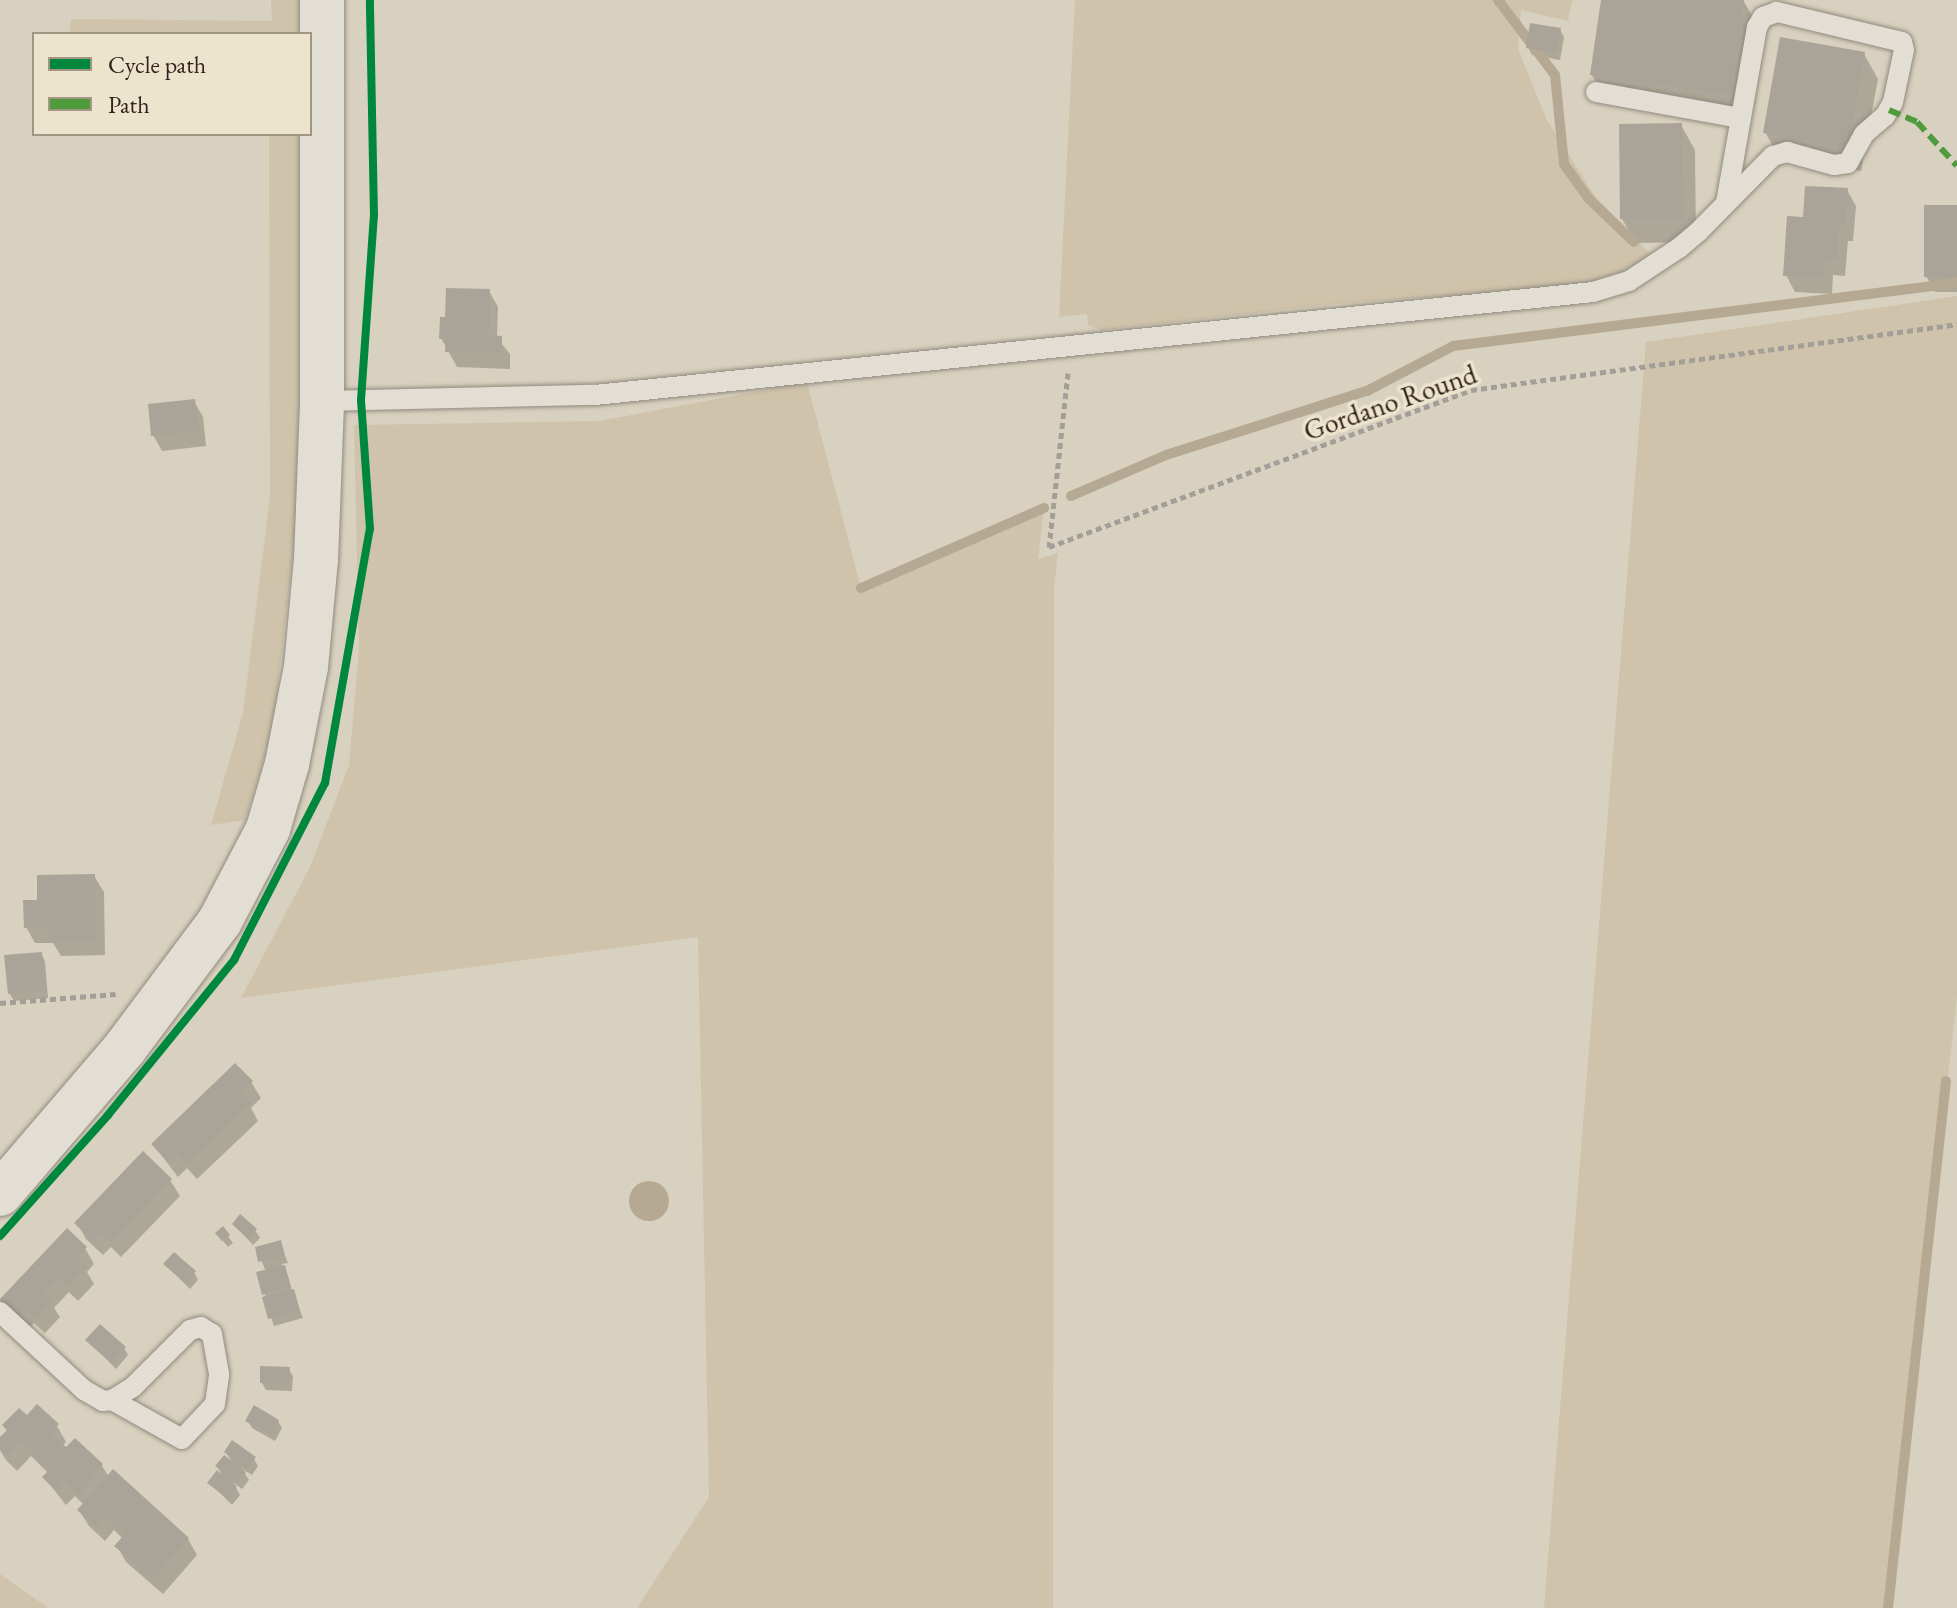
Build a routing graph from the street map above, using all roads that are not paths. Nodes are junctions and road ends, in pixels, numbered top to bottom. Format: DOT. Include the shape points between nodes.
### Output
graph roads {
  1 [pos="322,0"];
  2 [pos="1596,92"];
  3 [pos="1741,118"];
  4 [pos="1726,203"];
  5 [pos="322,401"];
  6 [pos="0,1194"];
  7 [pos="0,1312"];
  8 [pos="112,1400"];
  1 -- 5 [label="main road"];
  2 -- 3 [label="lane"];
  3 -- 4 [label="lane"];
  3 -- 4 [label="lane" via="1757,27 1771,13 1902,42 1893,102 1864,134 1848,163 1834,165 1787,152 1773,156"];
  4 -- 5 [label="lane" via="1644,273 1593,292 595,395"];
  5 -- 6 [label="main road" via="306,667 268,829 220,921 115,1059"];
  7 -- 8 [label="lane" via="84,1390"];
  8 -- 8 [label="lane" via="133,1387 190,1330 201,1327 212,1334 218,1394 212,1409 186,1437"];
}
